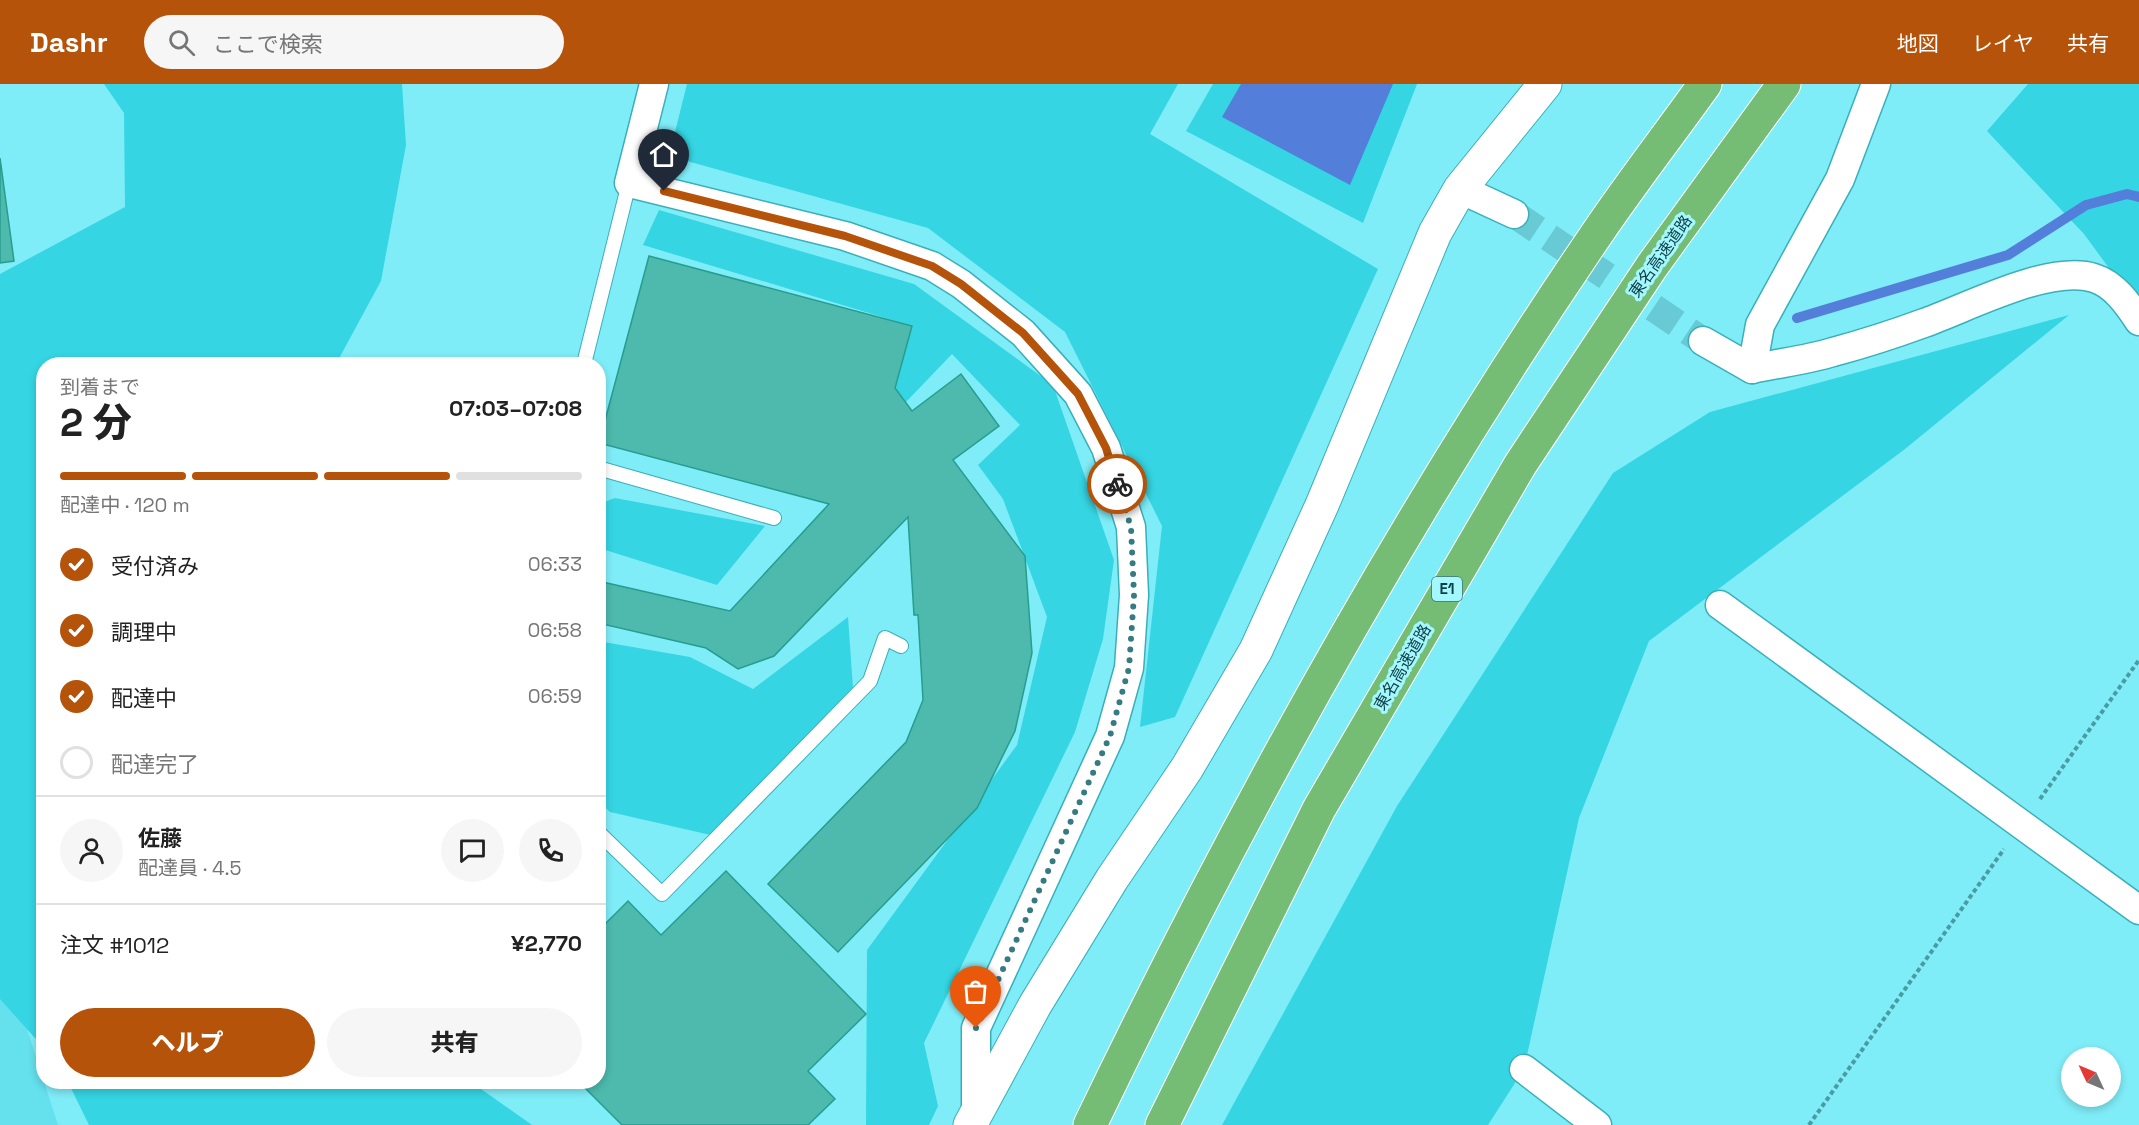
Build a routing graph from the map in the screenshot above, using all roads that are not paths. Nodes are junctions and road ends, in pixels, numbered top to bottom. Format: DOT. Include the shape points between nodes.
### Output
graph roads {
  1 [pos="654,84"];
  2 [pos="1545,84"];
  3 [pos="1705,84"];
  4 [pos="1784,84"];
  5 [pos="1876,84"];
  6 [pos="629,183"];
  7 [pos="1460,189"];
  8 [pos="1514,214"];
  9 [pos="2139,321"];
  10 [pos="1703,341"];
  11 [pos="586,357"];
  12 [pos="1752,369"];
  13 [pos="606,470"];
  14 [pos="774,518"];
  15 [pos="1720,605"];
  16 [pos="901,646"];
  17 [pos="606,840"];
  18 [pos="2139,910"];
  19 [pos="1524,1069"];
  20 [pos="973,1119"];
  21 [pos="1090,1125"];
  22 [pos="1162,1125"];
  23 [pos="1597,1125"];
  1 -- 6 [label="street"];
  2 -- 7 [label="street"];
  3 -- 21 [label="highway" via="1598,231 1447,466 1283,749"];
  4 -- 22 [label="highway, 東名高速道路 / E1" via="1652,266 1520,465 1319,809"];
  5 -- 12 [label="street" via="1840,178 1760,325"];
  6 -- 11 [label="lane"];
  6 -- 20 [label="street" via="845,236 932,266 1023,333 1078,394 1106,448 1131,527 1134,595 1129,668 1110,736 976,1028"];
  7 -- 8 [label="street"];
  7 -- 20 [label="street" via="1435,233 1322,505 1256,650 1187,768 1112,879 1035,1005"];
  9 -- 12 [label="street" via="2112,288 2094,278 2074,275 2043,279 1831,353"];
  10 -- 12 [label="street"];
  13 -- 14 [label="lane"];
  15 -- 18 [label="street"];
  16 -- 17 [label="lane" via="885,638 870,681 662,894"];
  19 -- 23 [label="street"];
}
